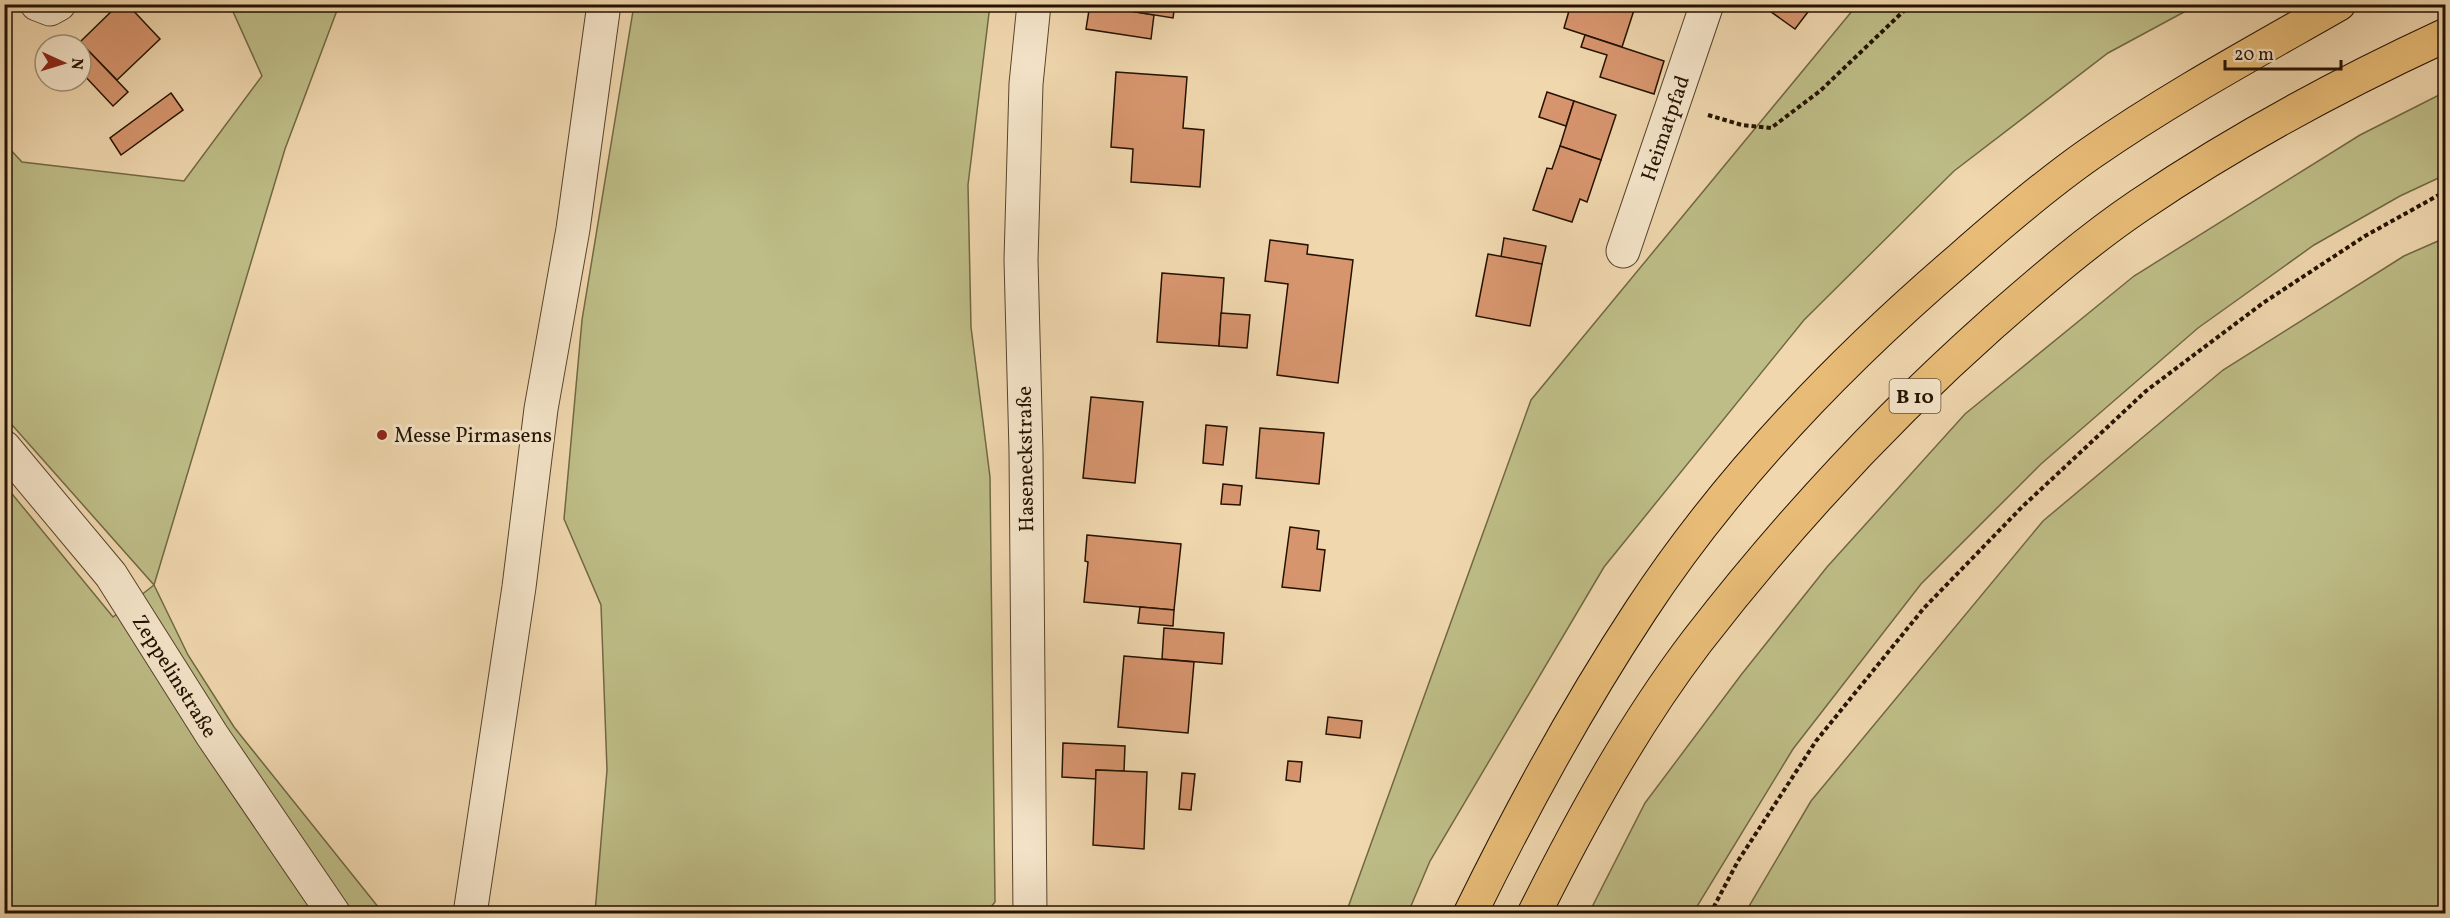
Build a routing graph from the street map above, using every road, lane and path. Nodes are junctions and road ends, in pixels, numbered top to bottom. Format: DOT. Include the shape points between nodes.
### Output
graph roads {
  1 [pos="37,4"];
  2 [pos="59,4"];
  3 [pos="604,4"];
  4 [pos="1034,4"];
  5 [pos="1707,4"];
  6 [pos="1911,4"];
  7 [pos="2339,4"];
  8 [pos="2445,35"];
  9 [pos="1674,104"];
  10 [pos="2445,191"];
  11 [pos="1623,251"];
  12 [pos="4,447"];
  13 [pos="334,914"];
  14 [pos="470,914"];
  15 [pos="1030,914"];
  16 [pos="1470,914"];
  17 [pos="1534,914"];
  18 [pos="1710,914"];
  1 -- 2 [label="street" via="50,9"];
  3 -- 14 [label="street" via="573,229 541,409"];
  4 -- 15 [label="street, Haseneckstraße" via="1026,84 1021,260"];
  5 -- 9 [label="street, Heimatpfad"];
  6 -- 9 [label="path" via="1820,91 1771,128 1742,125"];
  7 -- 16 [label="highway" via="2215,75 2090,154 1890,319 1786,426 1705,523 1641,609 1508,837"];
  8 -- 17 [label="highway, B 10" via="2255,133 2138,206 2038,284 1947,364 1852,458 1696,643 1632,737 1562,857"];
  9 -- 11 [label="street, Heimatpfad"];
  10 -- 18 [label="path" via="2365,236 2263,303 2146,391 2022,507 1924,608 1816,741 1738,861"];
  12 -- 13 [label="street, Zeppelinstraße" via="111,575 212,735"];
}
